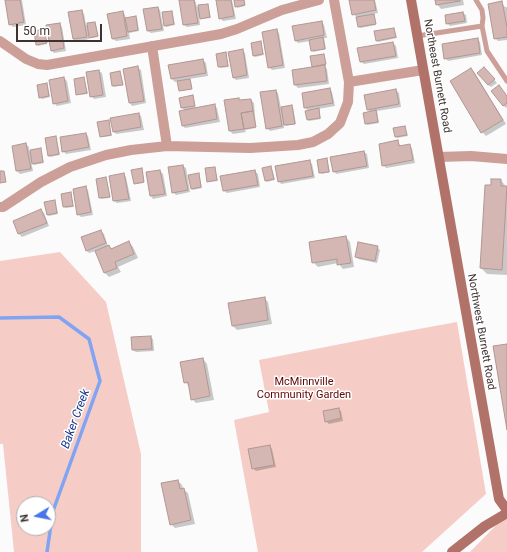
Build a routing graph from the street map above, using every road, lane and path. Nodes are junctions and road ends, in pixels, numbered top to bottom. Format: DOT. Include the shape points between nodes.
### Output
graph roads {
  1 [pos="319,0"];
  2 [pos="334,0"];
  3 [pos="411,0"];
  4 [pos="476,0"];
  5 [pos="482,26"];
  6 [pos="417,36"];
  7 [pos="0,40"];
  8 [pos="152,46"];
  9 [pos="423,70"];
  10 [pos="507,81"];
  11 [pos="349,82"];
  12 [pos="167,146"];
  13 [pos="439,157"];
  14 [pos="507,159"];
  15 [pos="0,207"];
  16 [pos="507,510"];
  17 [pos="507,513"];
  18 [pos="452,552"];
  1 -- 8 [label="street" via="282,10 221,34"];
  2 -- 11 [label="street"];
  3 -- 6 [label="street, Northeast Burnett Road"];
  4 -- 5 [label="lane" via="484,18"];
  5 -- 6 [label="lane"];
  5 -- 10 [label="lane" via="487,51"];
  6 -- 9 [label="street, Northeast Burnett Road"];
  7 -- 8 [label="street" via="26,60 47,65"];
  8 -- 12 [label="street"];
  9 -- 11 [label="street"];
  9 -- 13 [label="street, Northeast Burnett Road"];
  11 -- 12 [label="street" via="348,102 340,123 328,134 313,142 250,148"];
  12 -- 15 [label="street" via="106,155 70,167"];
  13 -- 14 [label="street"];
  13 -- 16 [label="street, Northwest Burnett Road" via="499,499"];
  17 -- 18 [label="street" via="485,526"];
}
